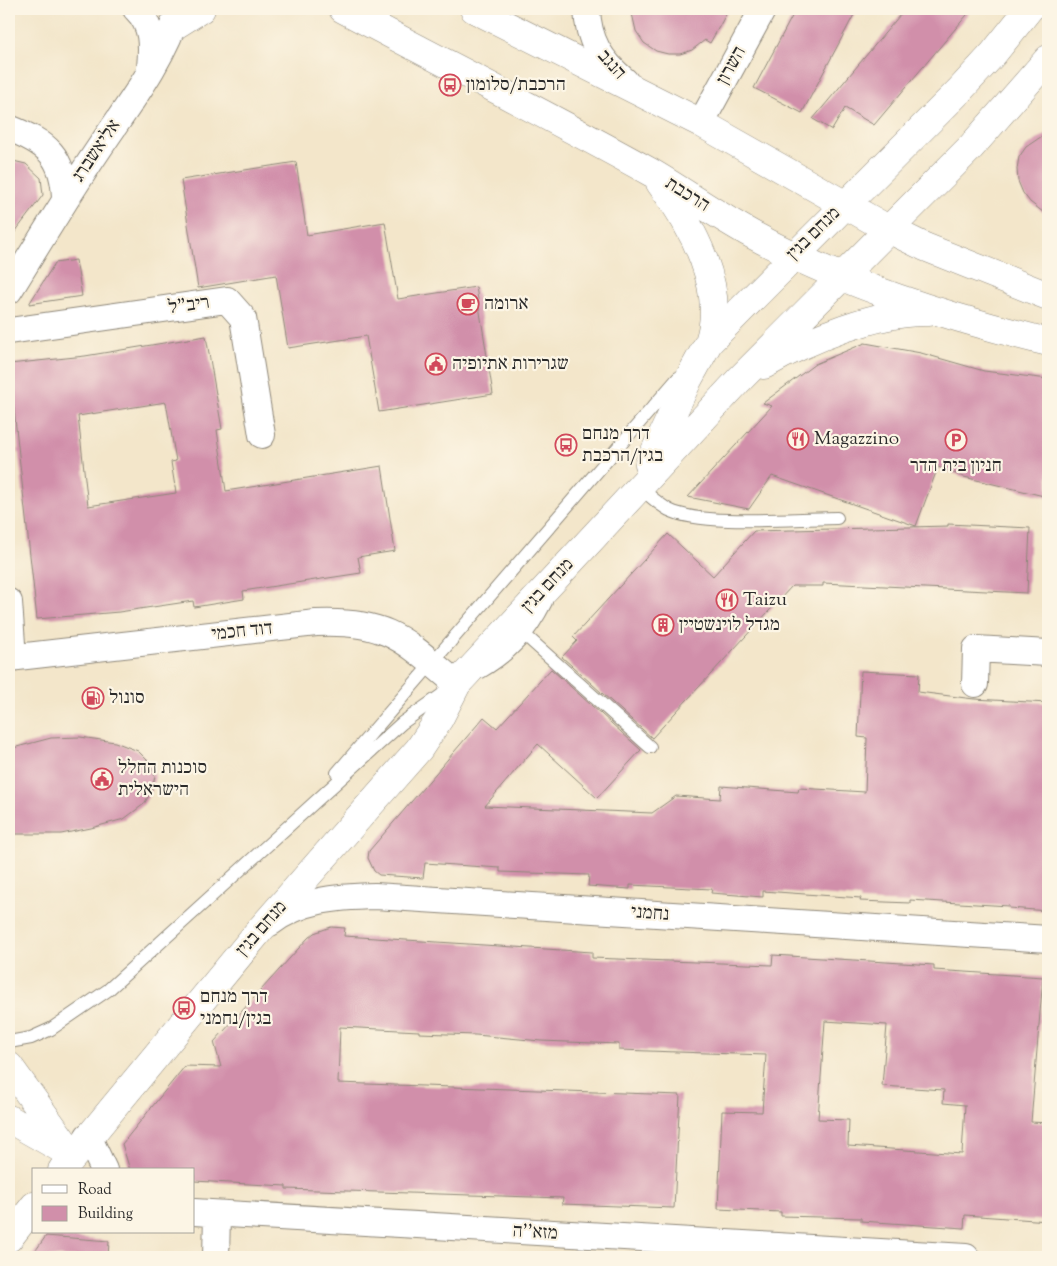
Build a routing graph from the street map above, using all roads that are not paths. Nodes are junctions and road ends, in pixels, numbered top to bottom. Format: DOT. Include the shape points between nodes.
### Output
graph roads {
  1 [pos="136,9"];
  2 [pos="201,9"];
  3 [pos="343,9"];
  4 [pos="474,9"];
  5 [pos="586,9"];
  6 [pos="764,9"];
  7 [pos="1029,9"];
  8 [pos="176,17"];
  9 [pos="1048,59"];
  10 [pos="149,74"];
  11 [pos="635,90"];
  12 [pos="701,123"];
  13 [pos="9,128"];
  14 [pos="653,174"];
  15 [pos="65,199"];
  16 [pos="845,203"];
  17 [pos="888,229"];
  18 [pos="793,256"];
  19 [pos="842,275"];
  20 [pos="9,291"];
  21 [pos="1048,296"];
  22 [pos="939,313"];
  23 [pos="9,331"];
  24 [pos="709,342"];
  25 [pos="1048,342"];
  26 [pos="740,380"];
  27 [pos="262,435"];
  28 [pos="639,486"];
  29 [pos="837,518"];
  30 [pos="562,571"];
  31 [pos="9,602"];
  32 [pos="526,636"];
  33 [pos="1048,652"];
  34 [pos="11,658"];
  35 [pos="432,663"];
  36 [pos="457,684"];
  37 [pos="975,684"];
  38 [pos="650,747"];
  39 [pos="300,816"];
  40 [pos="260,931"];
  41 [pos="1048,940"];
  42 [pos="9,1042"];
  43 [pos="12,1079"];
  44 [pos="9,1119"];
  45 [pos="74,1154"];
  46 [pos="100,1168"];
  47 [pos="32,1209"];
  48 [pos="206,1213"];
  49 [pos="9,1238"];
  50 [pos="216,1257"];
  51 [pos="966,1257"];
  1 -- 10 [label="street" via="146,21 151,37"];
  2 -- 8 [label="street"];
  3 -- 14 [label="street, הרכבת"];
  4 -- 11 [label="street"];
  5 -- 11 [label="street, הנגב" via="587,26 601,59"];
  6 -- 12 [label="street, השרון"];
  7 -- 16 [label="street, מנחם בגין" via="976,73"];
  8 -- 10 [label="street, אליאשברג"];
  9 -- 17 [label="street, מנחם בגין" via="972,147"];
  10 -- 15 [label="street, אליאשברג"];
  11 -- 12 [label="street"];
  12 -- 16 [label="street"];
  13 -- 15 [label="street" via="44,145 56,157 63,173"];
  14 -- 18 [label="street, הרכבת" via="752,235"];
  14 -- 24 [label="street" via="682,214 702,260 714,304 714,327"];
  15 -- 20 [label="street, אליאשברג"];
  16 -- 17 [label="street"];
  16 -- 18 [label="street, מנחם בגין"];
  17 -- 19 [label="street, מנחם בגין"];
  17 -- 21 [label="street"];
  18 -- 19 [label="street, הרכבת"];
  18 -- 24 [label="street, מנחם בגין"];
  19 -- 22 [label="street, הרכבת"];
  19 -- 26 [label="street, מנחם בגין"];
  22 -- 25 [label="street, הרכבת"];
  22 -- 26 [label="street" via="909,314 850,326 798,347"];
  23 -- 27 [label="street, ריב\"ל" via="227,300 243,318"];
  24 -- 28 [label="street, מנחם בגין"];
  24 -- 35 [label="lane"];
  26 -- 28 [label="street, מנחם בגין"];
  28 -- 29 [label="lane" via="669,510 689,517 729,520"];
  28 -- 30 [label="street, מנחם בגין"];
  30 -- 32 [label="lane"];
  30 -- 36 [label="street, מנחם בגין"];
  31 -- 34 [label="street"];
  32 -- 36 [label="lane" via="506,656"];
  32 -- 38 [label="lane"];
  33 -- 37 [label="street" via="976,649"];
  34 -- 35 [label="street, דוד חכמי" via="338,622 358,623 401,638"];
  35 -- 36 [label="street, דוד חכמי"];
  35 -- 39 [label="lane"];
  36 -- 39 [label="lane, מנחם בגין" via="402,723"];
  36 -- 40 [label="street, מנחם בגין" via="419,749"];
  39 -- 42 [label="lane, מנחם בגין" via="108,990 51,1029 31,1038"];
  40 -- 41 [label="street, נחמני" via="308,902 375,896"];
  40 -- 45 [label="street, מנחם בגין"];
  43 -- 45 [label="street"];
  44 -- 45 [label="street"];
  45 -- 46 [label="street"];
  47 -- 49 [label="street"];
  48 -- 50 [label="street"];
  48 -- 51 [label="street, מזא''ה"];
}
